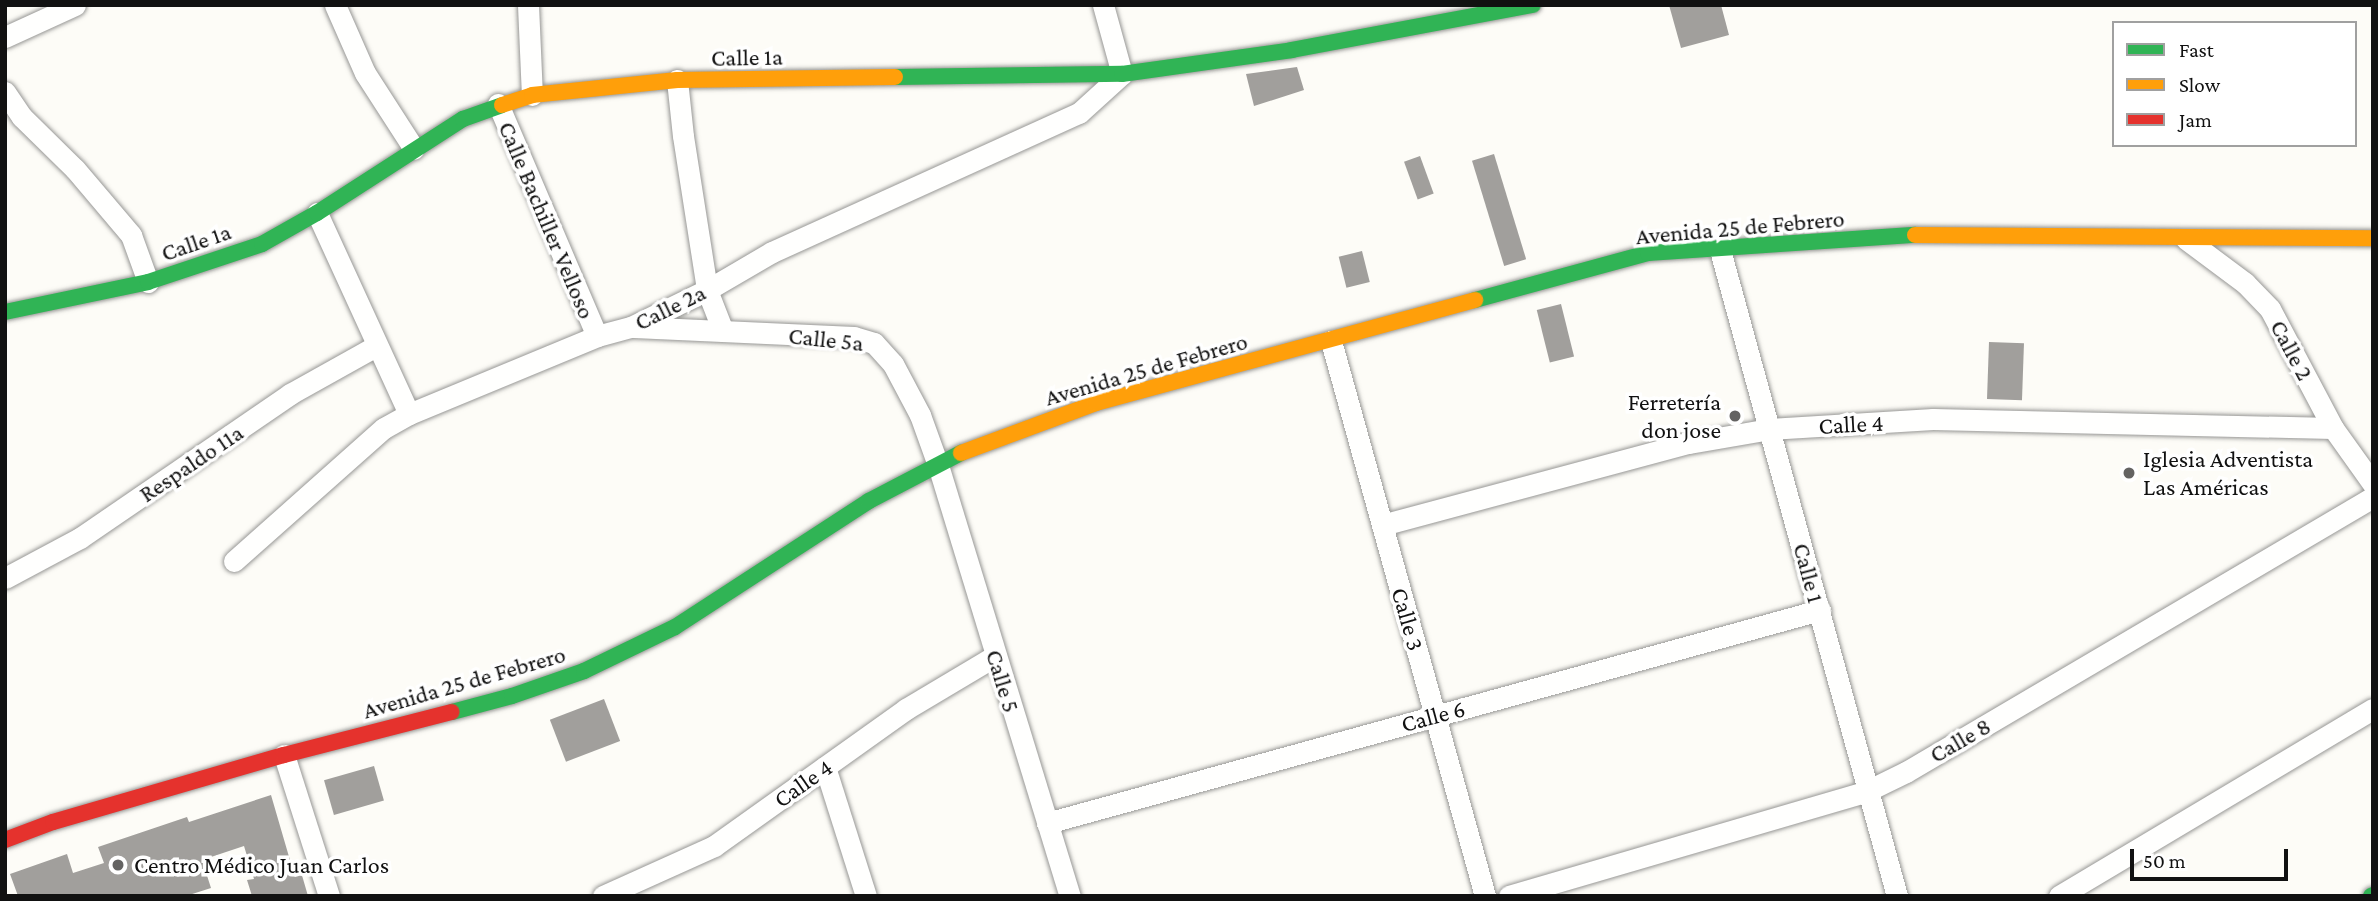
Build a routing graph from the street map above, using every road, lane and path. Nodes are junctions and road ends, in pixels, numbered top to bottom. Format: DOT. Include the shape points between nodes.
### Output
graph roads {
  1 [pos="75,5"];
  2 [pos="335,5"];
  3 [pos="528,5"];
  4 [pos="1103,5"];
  5 [pos="1526,6"];
  6 [pos="5,37"];
  7 [pos="1122,74"];
  8 [pos="677,80"];
  9 [pos="5,92"];
  10 [pos="532,95"];
  11 [pos="498,104"];
  12 [pos="414,149"];
  13 [pos="317,214"];
  14 [pos="2373,237"];
  15 [pos="2186,239"];
  16 [pos="1720,250"];
  17 [pos="148,282"];
  18 [pos="707,290"];
  19 [pos="5,312"];
  20 [pos="631,327"];
  21 [pos="723,331"];
  22 [pos="597,336"];
  23 [pos="1331,341"];
  24 [pos="376,346"];
  25 [pos="409,414"];
  26 [pos="2333,428"];
  27 [pos="1769,429"];
  28 [pos="938,465"];
  29 [pos="2373,484"];
  30 [pos="2373,497"];
  31 [pos="1382,525"];
  32 [pos="234,561"];
  33 [pos="5,578"];
  34 [pos="1819,610"];
  35 [pos="995,656"];
  36 [pos="2373,709"];
  37 [pos="1435,715"];
  38 [pos="284,755"];
  39 [pos="825,767"];
  40 [pos="1867,791"];
  41 [pos="1047,822"];
  42 [pos="5,840"];
  43 [pos="330,896"];
  44 [pos="603,896"];
  45 [pos="866,896"];
  46 [pos="1070,896"];
  47 [pos="1485,896"];
  48 [pos="1509,896"];
  49 [pos="1897,896"];
  50 [pos="2059,896"];
  1 -- 6 [label="street"];
  2 -- 12 [label="street" via="365,73"];
  3 -- 10 [label="street, Calle Bachiller Velloso"];
  4 -- 7 [label="street"];
  5 -- 7 [label="main road, Calle 1a" via="1292,50"];
  7 -- 8 [label="main road, Calle 1a"];
  7 -- 18 [label="street, Calle 2a" via="1070,118 772,252"];
  8 -- 10 [label="main road, Calle 1a"];
  8 -- 18 [label="street"];
  9 -- 17 [label="street" via="22,117 75,169 131,235"];
  10 -- 11 [label="main road, Calle 1a"];
  11 -- 12 [label="main road, Calle 1a"];
  11 -- 22 [label="street, Calle Bachiller Velloso"];
  12 -- 13 [label="main road, Calle 1a"];
  13 -- 17 [label="main road, Calle 1a" via="262,244"];
  13 -- 24 [label="street"];
  14 -- 15 [label="main road, Avenida 25 de Febrero"];
  15 -- 16 [label="main road, Avenida 25 de Febrero" via="1934,234"];
  15 -- 26 [label="street, Calle 2" via="2245,283 2270,309"];
  16 -- 23 [label="main road, Avenida 25 de Febrero" via="1648,253"];
  16 -- 27 [label="street, Calle 1"];
  17 -- 19 [label="main road, Calle 1a"];
  18 -- 20 [label="street, Calle 2a"];
  18 -- 21 [label="street"];
  20 -- 21 [label="street, Calle 5a"];
  20 -- 22 [label="street, Calle 2a"];
  21 -- 28 [label="street, Calle 5a" via="854,337 874,343 893,364 920,415"];
  22 -- 25 [label="street, Calle 2a"];
  23 -- 28 [label="main road, Avenida 25 de Febrero" via="1096,403 978,445"];
  23 -- 31 [label="street, Calle 3"];
  24 -- 25 [label="street"];
  24 -- 33 [label="street, Respaldo 11a" via="290,394 80,538"];
  25 -- 32 [label="street, Calle 2a" via="384,428"];
  26 -- 27 [label="street, Calle 4" via="1933,419"];
  26 -- 29 [label="street, Calle 2"];
  27 -- 31 [label="street, Calle 4" via="1689,443"];
  27 -- 34 [label="street, Calle 1"];
  28 -- 35 [label="street, Calle 5"];
  28 -- 38 [label="main road, Avenida 25 de Febrero" via="869,501 675,627 584,671 512,696"];
  30 -- 40 [label="street, Calle 8"];
  31 -- 37 [label="street, Calle 3"];
  34 -- 37 [label="street, Calle 6"];
  34 -- 40 [label="street, Calle 1"];
  35 -- 39 [label="street, Calle 4" via="906,709"];
  35 -- 41 [label="street, Calle 5"];
  36 -- 50 [label="street"];
  37 -- 41 [label="street, Calle 6"];
  37 -- 47 [label="street, Calle 3"];
  38 -- 42 [label="main road, Avenida 25 de Febrero"];
  38 -- 43 [label="street"];
  39 -- 44 [label="street, Calle 4" via="714,846"];
  39 -- 45 [label="street"];
  40 -- 48 [label="street, Calle 8"];
  40 -- 49 [label="street, Calle 1"];
  41 -- 46 [label="street, Calle 5"];
}
